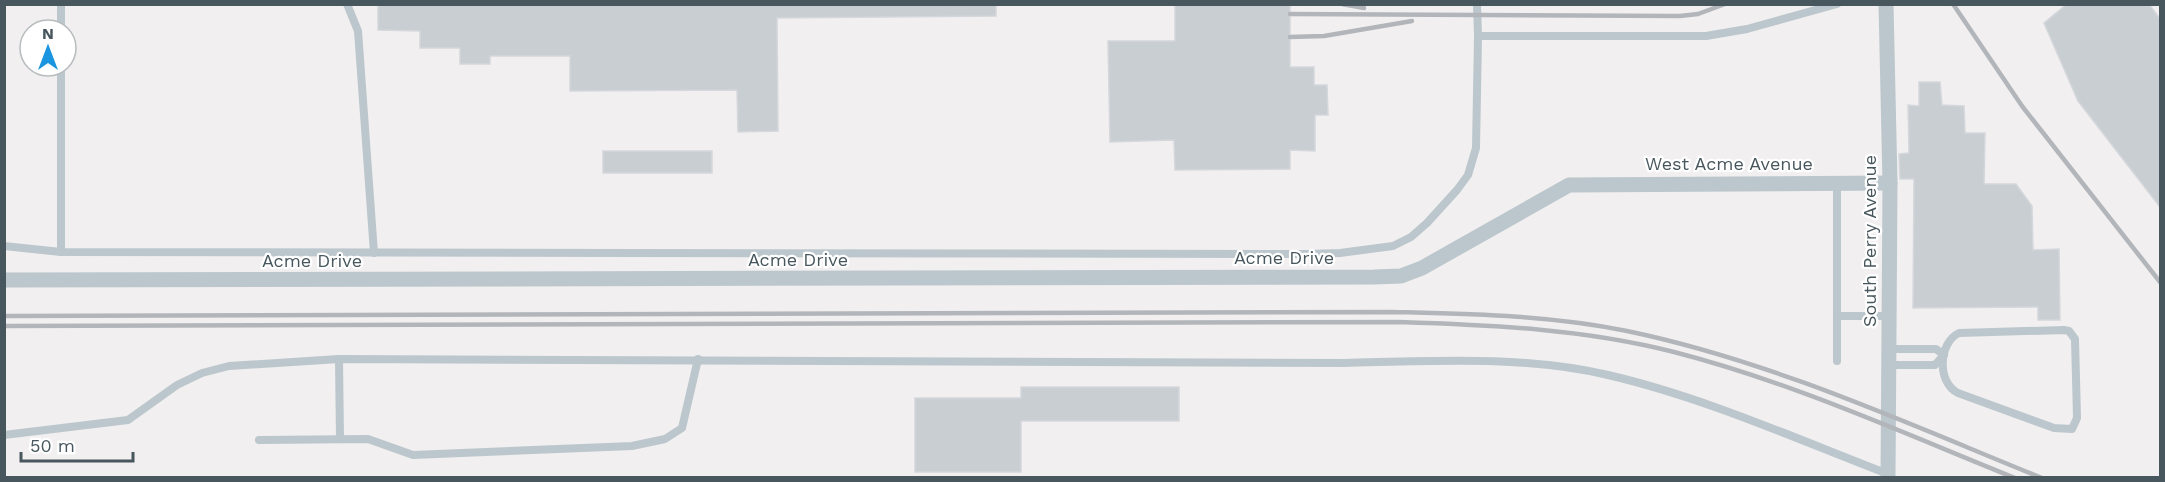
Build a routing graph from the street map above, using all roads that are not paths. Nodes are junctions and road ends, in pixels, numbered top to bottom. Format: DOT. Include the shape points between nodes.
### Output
graph roads {
  1 [pos="347,4"];
  2 [pos="1477,4"];
  3 [pos="1837,4"];
  4 [pos="1886,4"];
  5 [pos="1478,36"];
  6 [pos="62,78"];
  7 [pos="1837,183"];
  8 [pos="1890,183"];
  9 [pos="1569,185"];
  10 [pos="4,246"];
  11 [pos="62,252"];
  12 [pos="374,253"];
  13 [pos="4,280"];
  14 [pos="1837,316"];
  15 [pos="1889,316"];
  16 [pos="1889,349"];
  17 [pos="1944,355"];
  18 [pos="339,359"];
  19 [pos="698,359"];
  20 [pos="1837,361"];
  21 [pos="1889,365"];
  22 [pos="4,435"];
  23 [pos="340,439"];
  24 [pos="258,440"];
  25 [pos="1888,476"];
  1 -- 12 [label="lane" via="358,30"];
  2 -- 5 [label="lane"];
  3 -- 5 [label="lane" via="1707,36"];
  4 -- 8 [label="street, South Perry Avenue"];
  5 -- 12 [label="lane" via="1476,148 1468,175 1411,237 1393,246 1340,254"];
  6 -- 11 [label="lane"];
  7 -- 8 [label="street, West Acme Avenue"];
  7 -- 9 [label="street, West Acme Avenue"];
  7 -- 14 [label="lane"];
  8 -- 15 [label="street, South Perry Avenue"];
  9 -- 13 [label="street, Acme Drive" via="1401,276"];
  10 -- 11 [label="lane"];
  11 -- 12 [label="lane"];
  14 -- 15 [label="lane"];
  14 -- 20 [label="lane"];
  15 -- 16 [label="street, South Perry Avenue"];
  16 -- 17 [label="lane" via="1936,349"];
  16 -- 21 [label="street, South Perry Avenue"];
  17 -- 17 [label="lane" via="1944,373 1952,390 2061,430 2072,429 2076,424 2075,339 2069,331 1966,331 1951,337"];
  17 -- 21 [label="lane" via="1935,365"];
  18 -- 19 [label="lane"];
  18 -- 22 [label="lane" via="229,366 202,373 177,386 128,420"];
  18 -- 23 [label="lane"];
  19 -- 23 [label="lane" via="682,428 665,439 632,446 412,455 368,439"];
  19 -- 25 [label="lane" via="1486,361 1556,367 1607,374 1656,389"];
  21 -- 25 [label="street, South Perry Avenue"];
  23 -- 24 [label="lane"];
}
